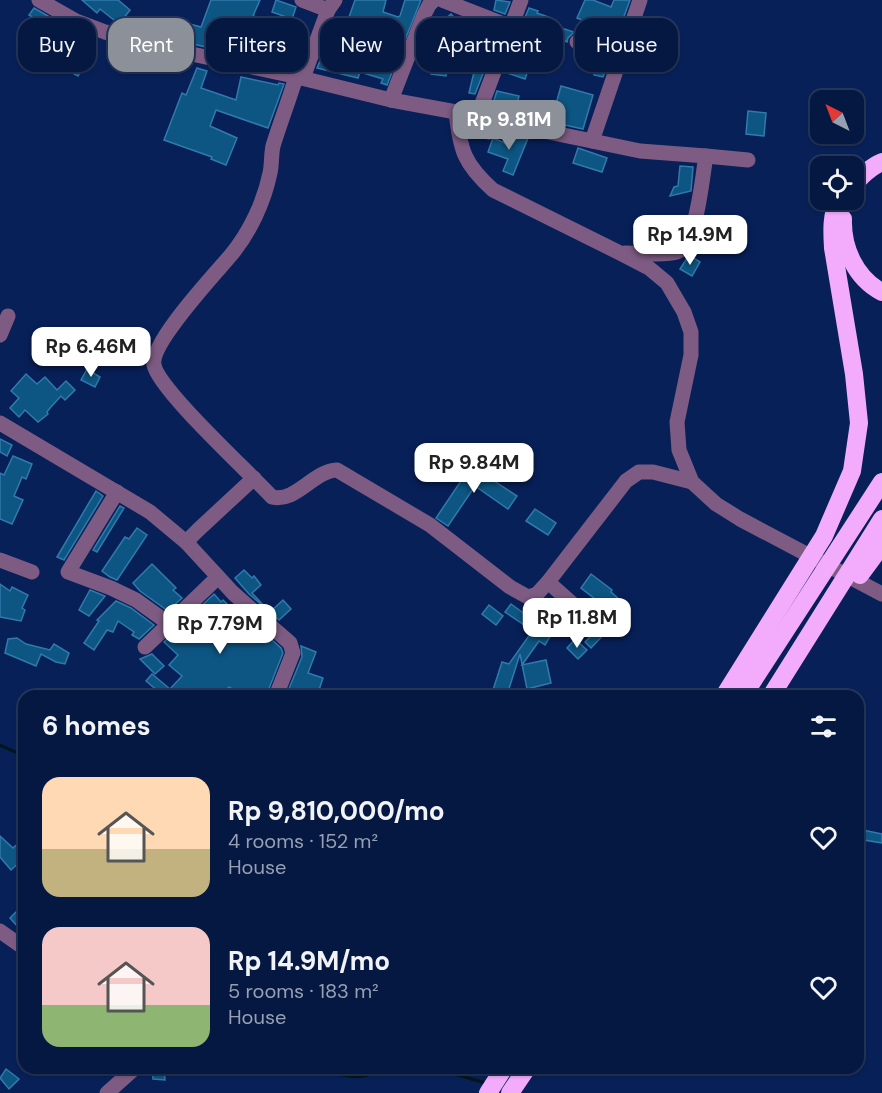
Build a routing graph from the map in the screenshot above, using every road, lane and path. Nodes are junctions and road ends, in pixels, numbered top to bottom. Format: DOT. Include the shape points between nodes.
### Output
graph roads {
  1 [pos="39,0"];
  2 [pos="302,0"];
  3 [pos="434,0"];
  4 [pos="442,0"];
  5 [pos="522,0"];
  6 [pos="640,0"];
  7 [pos="331,5"];
  8 [pos="488,18"];
  9 [pos="515,18"];
  10 [pos="633,18"];
  11 [pos="494,72"];
  12 [pos="614,72"];
  13 [pos="299,78"];
  14 [pos="391,100"];
  15 [pos="456,112"];
  16 [pos="477,117"];
  17 [pos="592,141"];
  18 [pos="882,154"];
  19 [pos="706,156"];
  20 [pos="748,160"];
  21 [pos="882,162"];
  22 [pos="864,168"];
  23 [pos="864,174"];
  24 [pos="835,210"];
  25 [pos="844,210"];
  26 [pos="622,254"];
  27 [pos="882,292"];
  28 [pos="8,316"];
  29 [pos="0,335"];
  30 [pos="0,423"];
  31 [pos="255,477"];
  32 [pos="693,482"];
  33 [pos="882,482"];
  34 [pos="117,492"];
  35 [pos="882,519"];
  36 [pos="186,542"];
  37 [pos="882,545"];
  38 [pos="0,560"];
  39 [pos="32,572"];
  40 [pos="218,577"];
  41 [pos="549,582"];
  42 [pos="882,594"];
  43 [pos="585,615"];
  44 [pos="168,623"];
  45 [pos="144,648"];
  46 [pos="278,690"];
  47 [pos="728,690"];
  48 [pos="747,690"];
  49 [pos="776,690"];
  50 [pos="776,690"];
  51 [pos="0,931"];
  52 [pos="18,944"];
  53 [pos="129,1074"];
  54 [pos="500,1074"];
  55 [pos="522,1074"];
  56 [pos="108,1093"];
  57 [pos="488,1093"];
  58 [pos="510,1093"];
  1 -- 13 [label="street" via="76,21 141,43"];
  2 -- 7 [label="street"];
  3 -- 14 [label="street" via="424,15"];
  4 -- 8 [label="street"];
  5 -- 9 [label="street"];
  6 -- 10 [label="street"];
  7 -- 13 [label="street"];
  11 -- 16 [label="street"];
  12 -- 17 [label="street"];
  13 -- 14 [label="street"];
  13 -- 31 [label="street" via="272,149 265,192 247,232 192,299 155,353 154,366 172,394"];
  14 -- 15 [label="street"];
  15 -- 16 [label="street"];
  15 -- 26 [label="street" via="466,162 493,190"];
  16 -- 17 [label="street"];
  17 -- 19 [label="street" via="640,151"];
  18 -- 22 [label="highway"];
  19 -- 20 [label="street"];
  19 -- 26 [label="street" via="693,228 685,247 674,253"];
  21 -- 23 [label="highway"];
  24 -- 47 [label="highway" via="833,248 859,423 852,471 824,537"];
  25 -- 27 [label="highway" via="848,255 860,273"];
  26 -- 32 [label="street" via="667,283 691,332 691,355 677,422 679,450"];
  28 -- 29 [label="street"];
  30 -- 34 [label="street"];
  31 -- 36 [label="street"];
  31 -- 41 [label="street" via="272,497 284,498 324,473 337,470 430,525 522,596 533,597"];
  32 -- 41 [label="street" via="653,472 639,472 626,481"];
  32 -- 42 [label="street" via="702,493 740,519"];
  33 -- 48 [label="highway"];
  34 -- 36 [label="street" via="150,512"];
  34 -- 44 [label="street" via="68,572 136,600"];
  35 -- 49 [label="highway"];
  36 -- 40 [label="street"];
  37 -- 50 [label="highway"];
  38 -- 39 [label="street"];
  40 -- 44 [label="street"];
  40 -- 46 [label="street" via="290,643 293,653"];
  41 -- 43 [label="street"];
  44 -- 45 [label="street"];
  51 -- 52 [label="street"];
  53 -- 56 [label="street"];
  54 -- 57 [label="highway"];
  55 -- 58 [label="highway"];
}
